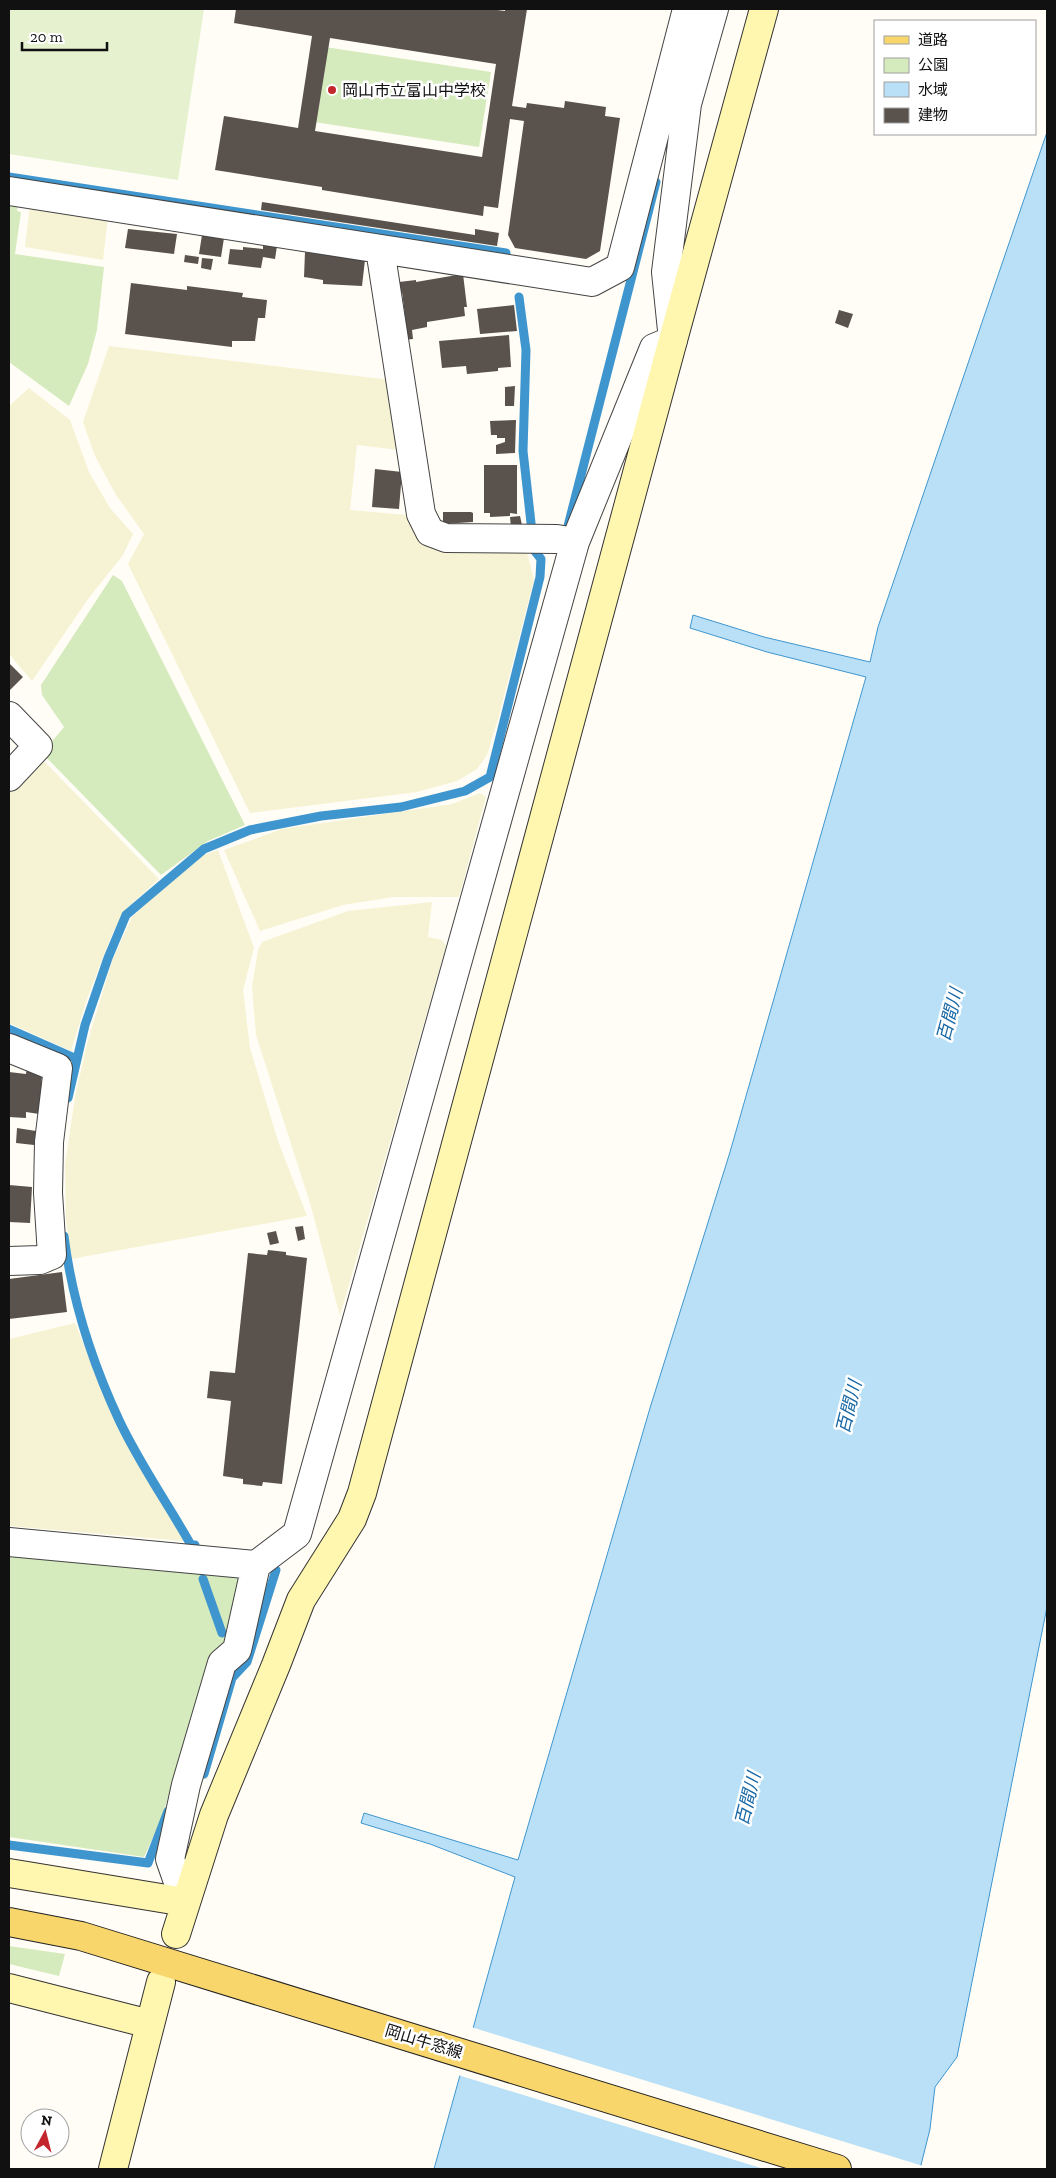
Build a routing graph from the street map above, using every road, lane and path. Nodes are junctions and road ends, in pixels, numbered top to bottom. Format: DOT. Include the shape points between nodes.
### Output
graph roads {
  1 [pos="687,9"];
  2 [pos="714,9"];
  3 [pos="764,9"];
  4 [pos="675,101"];
  5 [pos="9,191"];
  6 [pos="380,249"];
  7 [pos="672,340"];
  8 [pos="575,542"];
  9 [pos="9,716"];
  10 [pos="9,777"];
  11 [pos="9,1048"];
  12 [pos="9,1261"];
  13 [pos="9,1542"];
  14 [pos="256,1565"];
  15 [pos="9,1874"];
  16 [pos="185,1902"];
  17 [pos="9,1922"];
  18 [pos="176,1934"];
  19 [pos="161,1982"];
  20 [pos="9,1988"];
  21 [pos="150,2024"];
  22 [pos="113,2169"];
  23 [pos="837,2169"];
  1 -- 4 [label="street"];
  2 -- 4 [label="street"];
  3 -- 7 [label="street"];
  4 -- 6 [label="street" via="620,267 592,282"];
  4 -- 7 [label="street" via="666,272"];
  5 -- 6 [label="street"];
  6 -- 8 [label="street" via="420,514 430,532 446,538"];
  7 -- 8 [label="street" via="654,348"];
  7 -- 16 [label="street" via="362,1493 352,1519 301,1600 214,1814"];
  8 -- 14 [label="street" via="296,1534"];
  9 -- 10 [label="street" via="38,746"];
  11 -- 12 [label="street" via="58,1068 49,1142 52,1255 40,1260"];
  13 -- 14 [label="street"];
  14 -- 16 [label="street" via="237,1650 222,1663 186,1784 170,1859"];
  15 -- 16 [label="street"];
  16 -- 18 [label="street"];
  17 -- 23 [label="main road, 岡山牛窓線" via="81,1936"];
  19 -- 21 [label="street"];
  20 -- 21 [label="street"];
  21 -- 22 [label="street"];
}
